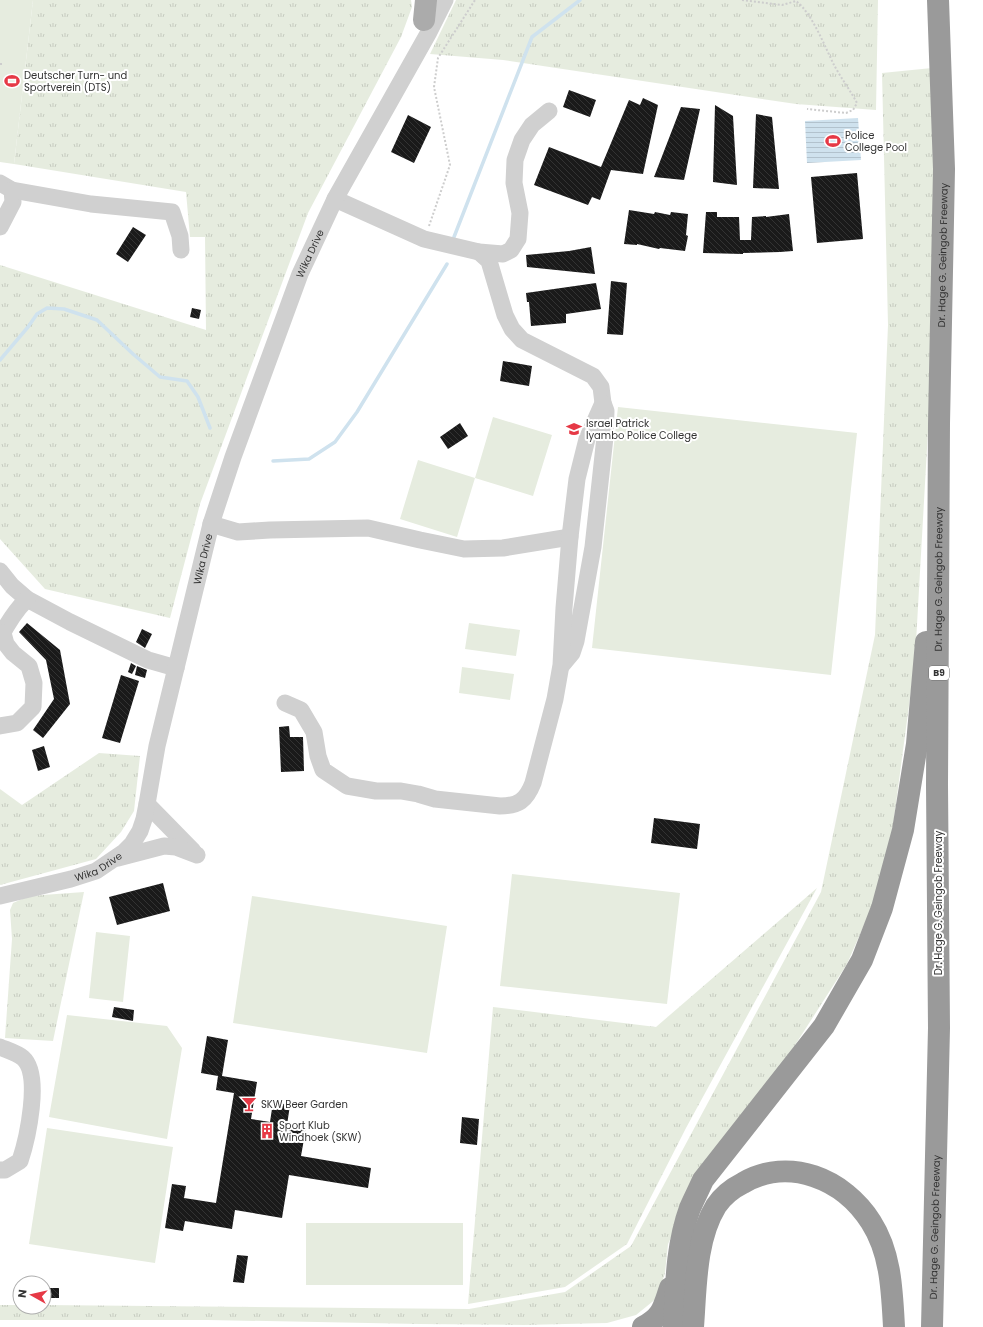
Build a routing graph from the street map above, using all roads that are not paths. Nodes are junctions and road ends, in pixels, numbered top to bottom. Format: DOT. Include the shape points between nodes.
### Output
graph roads {
  1 [pos="436,0"];
  2 [pos="445,0"];
  3 [pos="425,10"];
  4 [pos="938,10"];
  5 [pos="549,111"];
  6 [pos="361,151"];
  7 [pos="6,187"];
  8 [pos="335,199"];
  9 [pos="0,227"];
  10 [pos="181,250"];
  11 [pos="479,252"];
  12 [pos="603,403"];
  13 [pos="939,502"];
  14 [pos="211,524"];
  15 [pos="570,537"];
  16 [pos="0,571"];
  17 [pos="27,599"];
  18 [pos="1,635"];
  19 [pos="561,665"];
  20 [pos="176,668"];
  21 [pos="285,702"];
  22 [pos="0,726"];
  23 [pos="147,804"];
  24 [pos="114,859"];
  25 [pos="0,896"];
  26 [pos="0,1047"];
  27 [pos="0,1170"];
  28 [pos="677,1266"];
  29 [pos="643,1327"];
  30 [pos="674,1327"];
  31 [pos="693,1327"];
  32 [pos="894,1327"];
  33 [pos="932,1327"];
  1 -- 3 [label="street, Wika Drive"];
  2 -- 6 [label="street, Wika Drive"];
  3 -- 6 [label="street, Wika Drive"];
  4 -- 13 [label="highway, Dr. Hage G. Geingob Freeway / B9" via="944,169"];
  5 -- 11 [label="street" via="532,125 522,140 515,160 514,184 520,214 518,239 511,250 503,254"];
  6 -- 8 [label="street, Wika Drive"];
  7 -- 9 [label="street" via="13,202"];
  7 -- 10 [label="street" via="91,204 172,212 180,236"];
  8 -- 11 [label="street" via="424,239"];
  8 -- 14 [label="street, Wika Drive" via="300,274"];
  11 -- 12 [label="street" via="489,261 505,315 512,329 522,340 593,376 600,387"];
  12 -- 15 [label="street" via="587,439 577,479"];
  12 -- 19 [label="street" via="606,411 605,437 594,547 576,641 572,653"];
  13 -- 28 [label="highway" via="917,744 903,830 882,908 862,960 824,1026 703,1180 690,1208"];
  13 -- 33 [label="highway, Dr. Hage G. Geingob Freeway / B9" via="939,1028"];
  14 -- 15 [label="street" via="238,532 368,528 464,548 502,548"];
  14 -- 20 [label="street, Wika Drive"];
  15 -- 19 [label="street"];
  16 -- 17 [label="street"];
  17 -- 18 [label="street"];
  17 -- 20 [label="street" via="148,660"];
  18 -- 22 [label="street" via="13,653 28,666 34,683 34,707 17,723"];
  19 -- 21 [label="street" via="533,784 529,794 518,804 509,806 435,799 401,791 347,786 323,770 314,732 301,710"];
  20 -- 23 [label="street, Wika Drive" via="157,746"];
  23 -- 24 [label="street, Wika Drive" via="140,831 132,844"];
  23 -- 24 [label="street" via="197,855 176,847 164,846"];
  24 -- 25 [label="street, Wika Drive" via="96,871"];
  26 -- 27 [label="street" via="23,1058 29,1068 32,1101 26,1143 20,1161 6,1170"];
  28 -- 29 [label="highway" via="661,1313"];
  28 -- 30 [label="highway"];
  31 -- 32 [label="highway" via="701,1242 717,1205 733,1188 752,1178 780,1171 804,1173 828,1181 852,1200 871,1222 885,1252 892,1287"];
}
